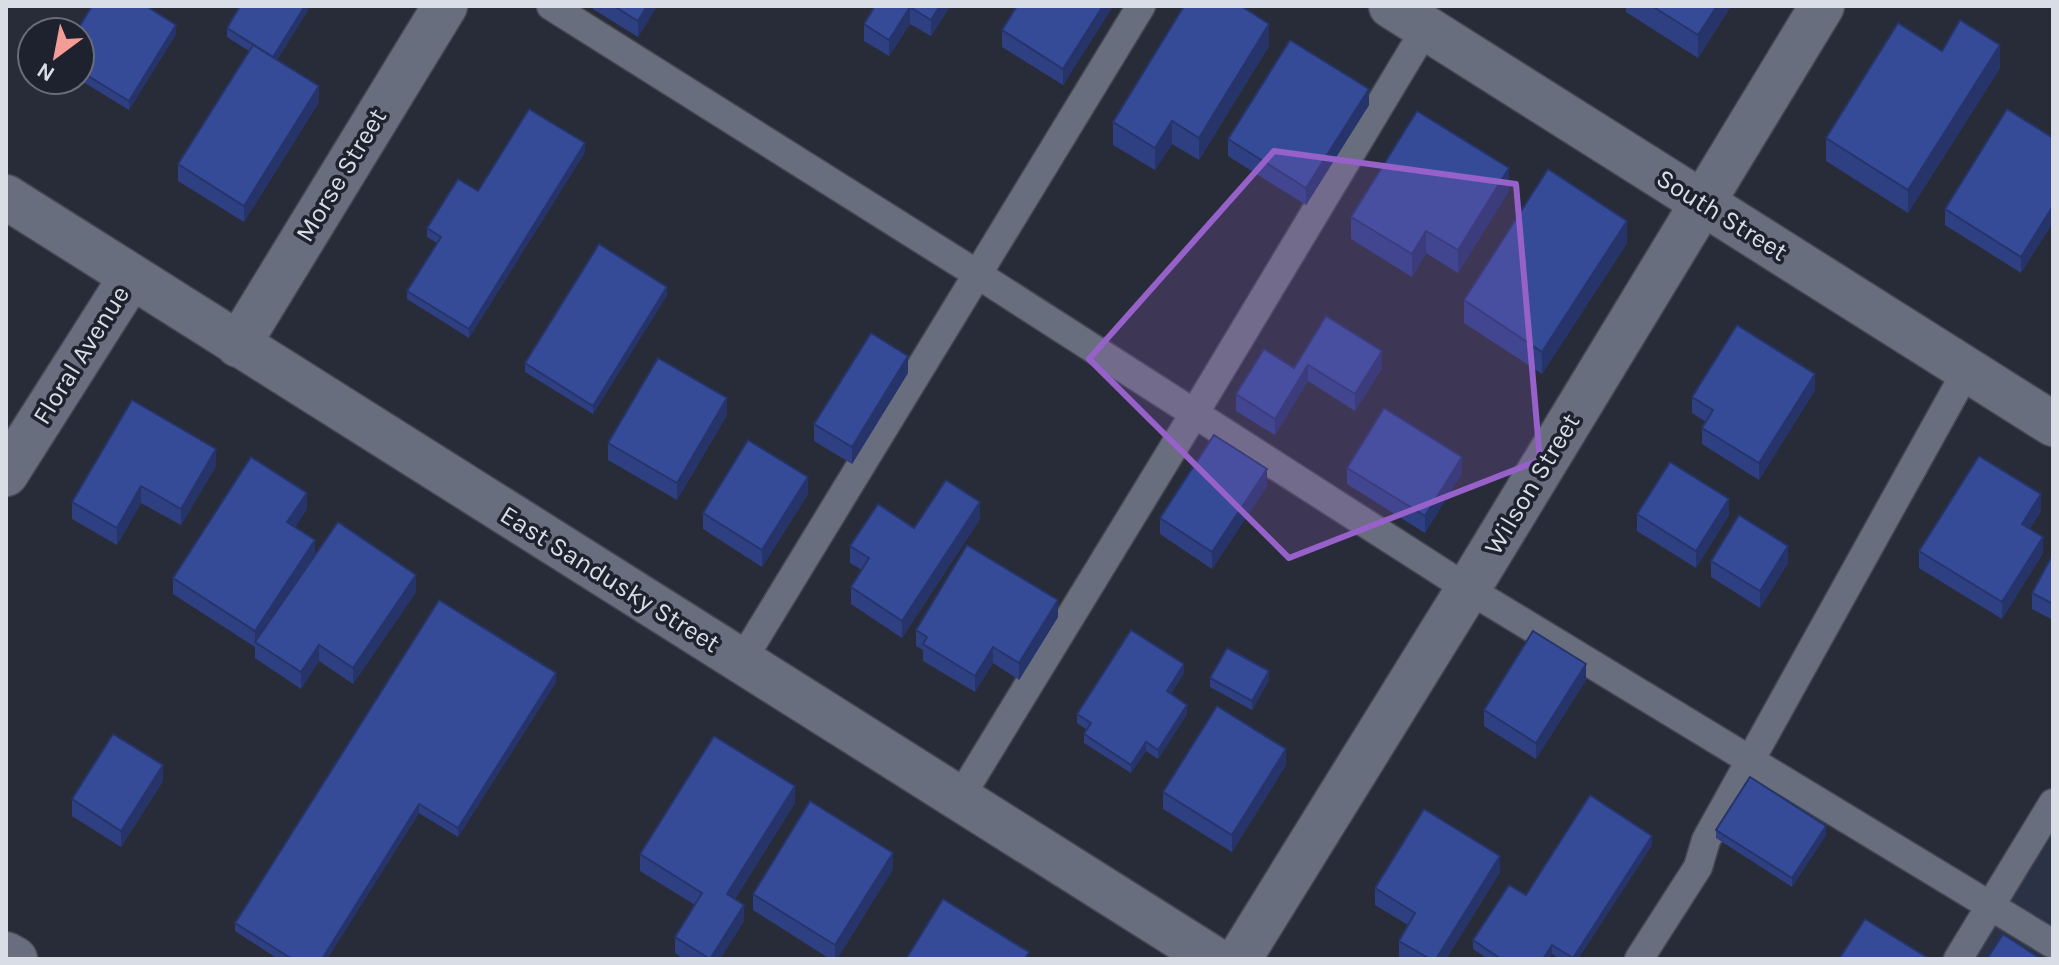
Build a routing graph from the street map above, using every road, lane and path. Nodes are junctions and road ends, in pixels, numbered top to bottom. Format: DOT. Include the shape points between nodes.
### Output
graph roads {
  1 [pos="445,6"];
  2 [pos="551,6"];
  3 [pos="1141,6"];
  4 [pos="1822,6"];
  5 [pos="1408,17"];
  6 [pos="6,197"];
  7 [pos="1703,203"];
  8 [pos="977,274"];
  9 [pos="131,277"];
  10 [pos="238,345"];
  11 [pos="1967,370"];
  12 [pos="1194,414"];
  13 [pos="2053,424"];
  14 [pos="6,474"];
  15 [pos="1468,589"];
  16 [pos="741,662"];
  17 [pos="1751,761"];
  18 [pos="959,799"];
  19 [pos="2053,803"];
  20 [pos="1990,905"];
  21 [pos="2053,944"];
  22 [pos="6,954"];
  23 [pos="15,959"];
  24 [pos="1214,959"];
  25 [pos="1239,959"];
  26 [pos="1639,959"];
  27 [pos="1958,959"];
  1 -- 10 [label="street, Morse Street"];
  2 -- 8 [label="lane"];
  3 -- 8 [label="lane"];
  4 -- 7 [label="street, Wilson Street"];
  5 -- 7 [label="street, South Street"];
  5 -- 12 [label="lane"];
  6 -- 9 [label="street, East Sandusky Street"];
  7 -- 11 [label="street, South Street"];
  7 -- 15 [label="street, Wilson Street"];
  8 -- 12 [label="lane"];
  8 -- 16 [label="lane"];
  9 -- 10 [label="street, East Sandusky Street"];
  9 -- 14 [label="street, Floral Avenue"];
  10 -- 16 [label="street, East Sandusky Street"];
  11 -- 13 [label="street, South Street"];
  11 -- 17 [label="lane"];
  12 -- 15 [label="lane"];
  12 -- 18 [label="lane"];
  15 -- 17 [label="lane"];
  15 -- 25 [label="street, Wilson Street"];
  16 -- 18 [label="street, East Sandusky Street"];
  17 -- 20 [label="lane"];
  17 -- 26 [label="lane" via="1706,840 1698,867"];
  18 -- 24 [label="street, East Sandusky Street"];
  19 -- 20 [label="lane"];
  20 -- 21 [label="lane"];
  20 -- 27 [label="lane"];
  22 -- 23 [label="street"];
}
